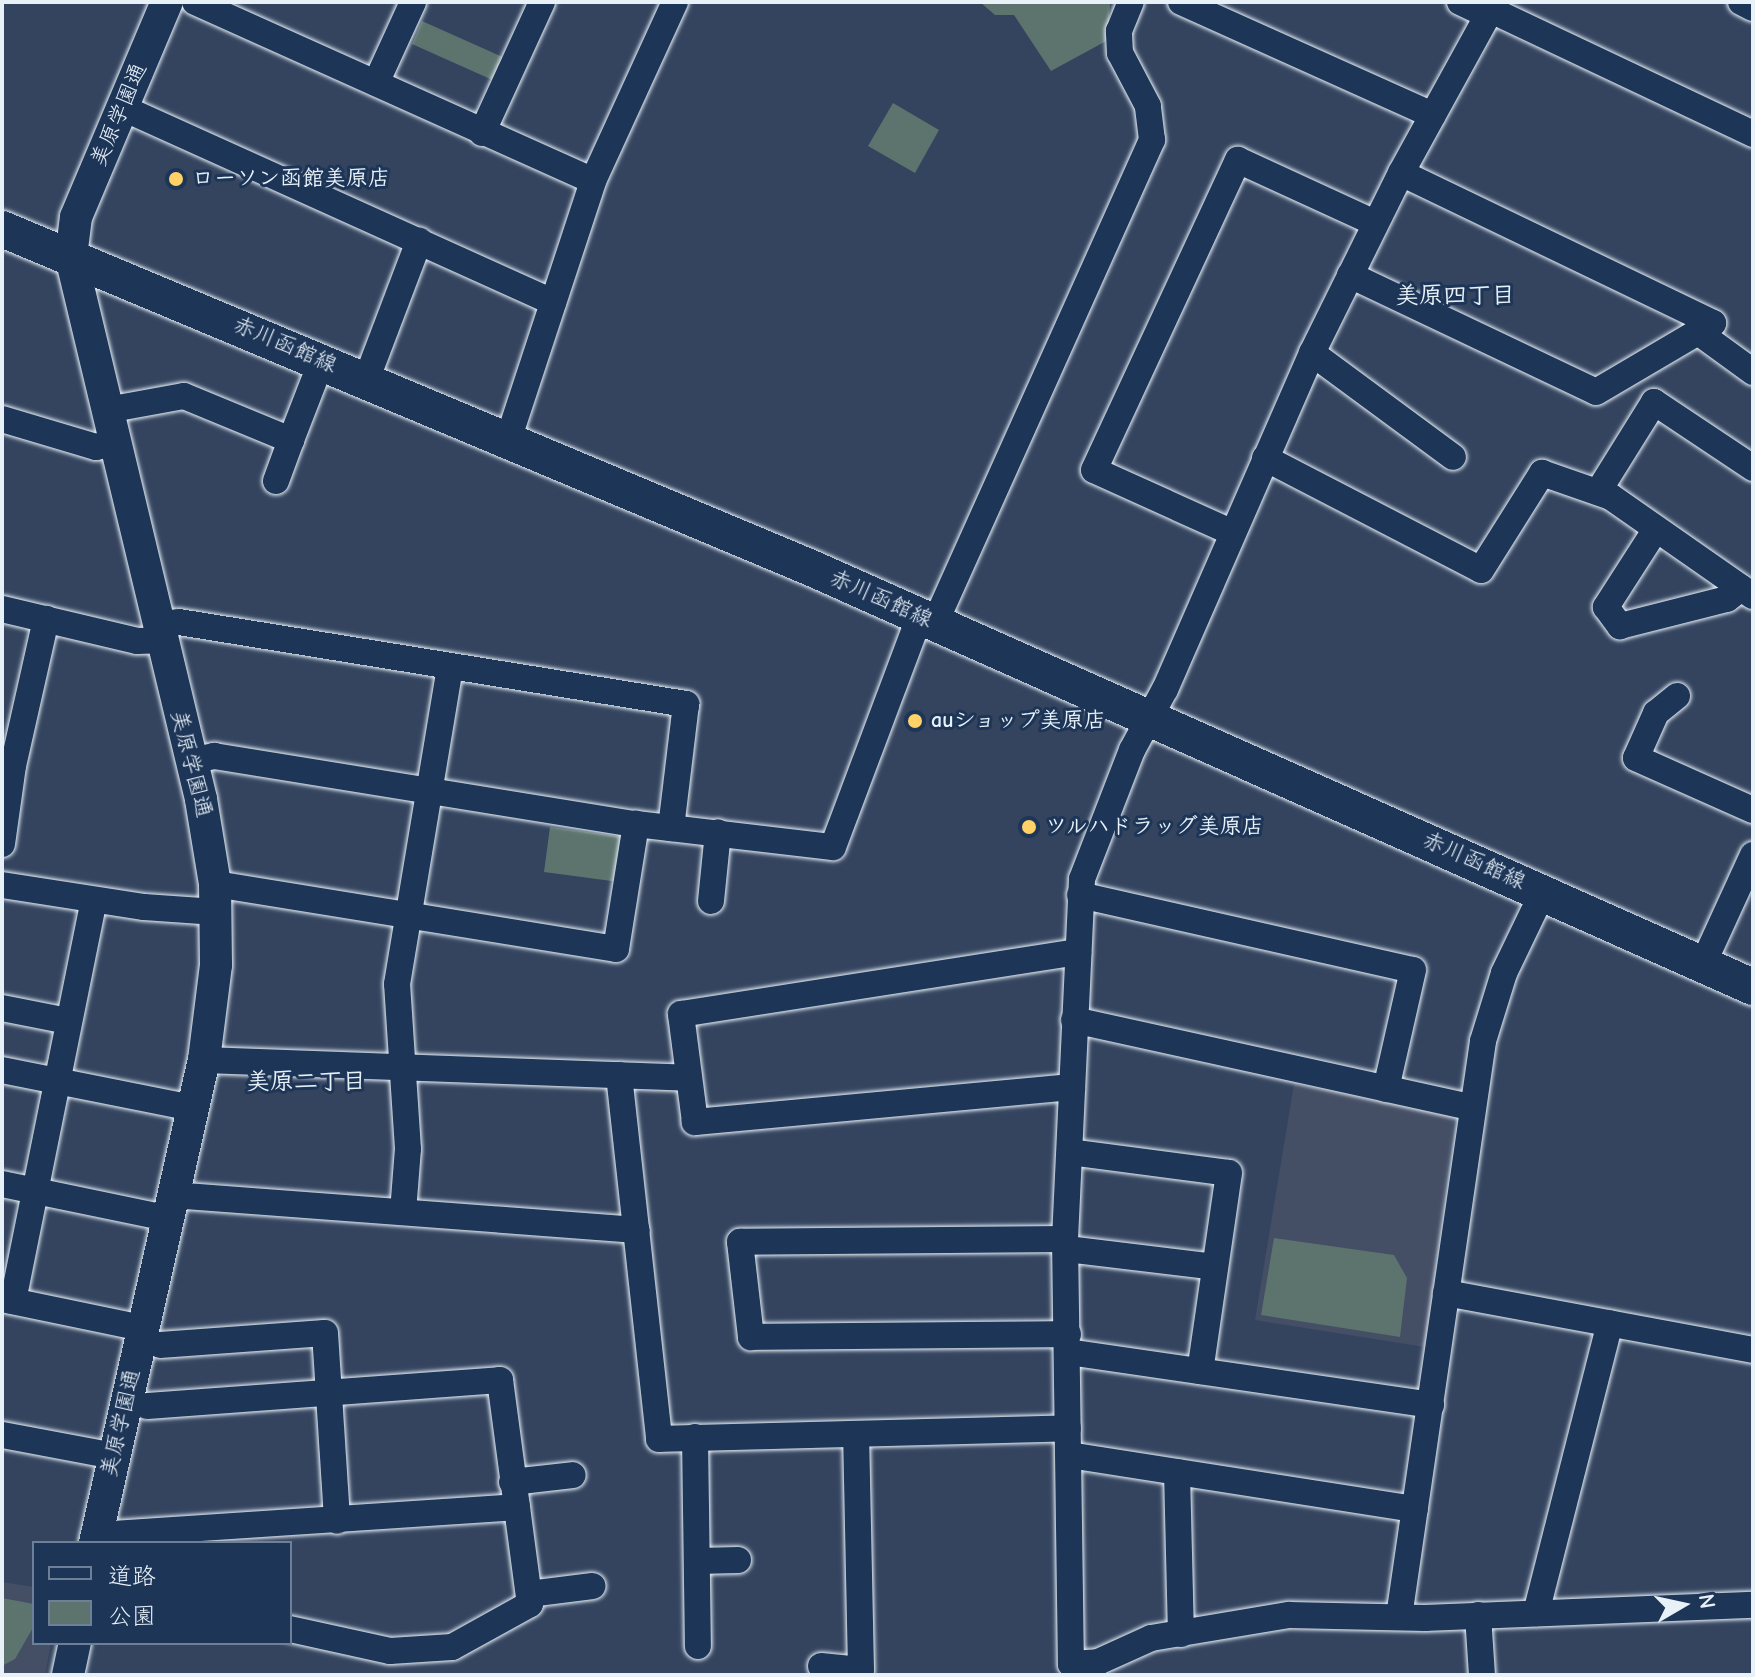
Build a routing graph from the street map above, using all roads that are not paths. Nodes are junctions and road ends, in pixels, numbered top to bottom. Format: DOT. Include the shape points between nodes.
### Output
graph roads {
  1 [pos="167,2"];
  2 [pos="195,2"];
  3 [pos="413,2"];
  4 [pos="542,2"];
  5 [pos="675,2"];
  6 [pos="1131,2"];
  7 [pos="1181,2"];
  8 [pos="1460,2"];
  9 [pos="1741,2"];
  10 [pos="1753,8"];
  11 [pos="1492,9"];
  12 [pos="376,83"];
  13 [pos="123,108"];
  14 [pos="1433,115"];
  15 [pos="482,133"];
  16 [pos="1753,134"];
  17 [pos="1401,173"];
  18 [pos="593,181"];
  19 [pos="1375,223"];
  20 [pos="2,229"];
  21 [pos="419,241"];
  22 [pos="71,257"];
  23 [pos="1350,275"];
  24 [pos="553,302"];
  25 [pos="1698,332"];
  26 [pos="1312,353"];
  27 [pos="322,360"];
  28 [pos="1753,372"];
  29 [pos="367,378"];
  30 [pos="107,410"];
  31 [pos="2,419"];
  32 [pos="509,437"];
  33 [pos="291,440"];
  34 [pos="114,443"];
  35 [pos="1453,457"];
  36 [pos="1265,458"];
  37 [pos="1753,468"];
  38 [pos="276,481"];
  39 [pos="1598,492"];
  40 [pos="1656,529"];
  41 [pos="1231,532"];
  42 [pos="1747,592"];
  43 [pos="2,609"];
  44 [pos="46,619"];
  45 [pos="928,620"];
  46 [pos="159,632"];
  47 [pos="450,667"];
  48 [pos="1677,696"];
  49 [pos="1148,720"];
  50 [pos="192,761"];
  51 [pos="7,765"];
  52 [pos="430,792"];
  53 [pos="1753,810"];
  54 [pos="636,824"];
  55 [pos="671,828"];
  56 [pos="718,832"];
  57 [pos="2,844"];
  58 [pos="1753,855"];
  59 [pos="2,885"];
  60 [pos="1543,892"];
  61 [pos="1080,895"];
  62 [pos="216,898"];
  63 [pos="94,900"];
  64 [pos="711,901"];
  65 [pos="410,915"];
  66 [pos="1078,952"];
  67 [pos="1703,964"];
  68 [pos="1753,987"];
  69 [pos="2,1008"];
  70 [pos="1074,1020"];
  71 [pos="68,1021"];
  72 [pos="204,1060"];
  73 [pos="403,1066"];
  74 [pos="2,1070"];
  75 [pos="619,1075"];
  76 [pos="689,1078"];
  77 [pos="56,1082"];
  78 [pos="1072,1087"];
  79 [pos="1386,1089"];
  80 [pos="1470,1107"];
  81 [pos="192,1108"];
  82 [pos="1070,1152"];
  83 [pos="2,1184"];
  84 [pos="34,1191"];
  85 [pos="169,1207"];
  86 [pos="403,1212"];
  87 [pos="637,1230"];
  88 [pos="1066,1244"];
  89 [pos="1215,1267"];
  90 [pos="1446,1293"];
  91 [pos="7,1300"];
  92 [pos="1610,1323"];
  93 [pos="151,1336"];
  94 [pos="1068,1343"];
  95 [pos="1753,1350"];
  96 [pos="1200,1371"];
  97 [pos="328,1394"];
  98 [pos="1431,1405"];
  99 [pos="147,1406"];
  100 [pos="1068,1428"];
  101 [pos="856,1434"];
  102 [pos="2,1435"];
  103 [pos="695,1437"];
  104 [pos="1069,1455"];
  105 [pos="114,1456"];
  106 [pos="1177,1472"];
  107 [pos="573,1475"];
  108 [pos="514,1494"];
  109 [pos="1415,1509"];
  110 [pos="337,1521"];
  111 [pos="194,1536"];
  112 [pos="96,1539"];
  113 [pos="738,1560"];
  114 [pos="697,1561"];
  115 [pos="592,1586"];
  116 [pos="529,1594"];
  117 [pos="1752,1598"];
  118 [pos="1536,1613"];
  119 [pos="1478,1615"];
  120 [pos="1399,1617"];
  121 [pos="292,1629"];
  122 [pos="1181,1634"];
  123 [pos="75,1645"];
  124 [pos="698,1646"];
  125 [pos="423,1662"];
  126 [pos="821,1666"];
  127 [pos="68,1675"];
  128 [pos="1482,1675"];
  1 -- 13 [label="street, 美原学園通"];
  2 -- 12 [label="street"];
  3 -- 12 [label="street"];
  4 -- 15 [label="street"];
  5 -- 18 [label="street"];
  6 -- 45 [label="street" via="1119,31 1120,53 1148,106 1152,140"];
  7 -- 14 [label="street"];
  8 -- 11 [label="street"];
  9 -- 10 [label="street"];
  11 -- 14 [label="street"];
  11 -- 16 [label="street"];
  12 -- 15 [label="street"];
  13 -- 21 [label="street"];
  13 -- 22 [label="street, 美原学園通" via="76,217"];
  14 -- 17 [label="street"];
  15 -- 18 [label="street"];
  17 -- 19 [label="street"];
  17 -- 25 [label="street" via="1713,323"];
  18 -- 24 [label="street"];
  19 -- 23 [label="street"];
  19 -- 41 [label="street" via="1238,160 1094,470"];
  20 -- 22 [label="main road, 赤川函館線"];
  21 -- 24 [label="street"];
  21 -- 29 [label="street"];
  22 -- 27 [label="main road, 赤川函館線"];
  22 -- 30 [label="street, 美原学園通"];
  23 -- 25 [label="street" via="1596,392"];
  23 -- 26 [label="street"];
  24 -- 32 [label="street"];
  25 -- 28 [label="street"];
  26 -- 35 [label="street"];
  26 -- 36 [label="street"];
  27 -- 29 [label="main road, 赤川函館線"];
  27 -- 33 [label="street"];
  29 -- 32 [label="main road, 赤川函館線"];
  30 -- 33 [label="street" via="184,396"];
  30 -- 34 [label="street, 美原学園通"];
  31 -- 34 [label="street" via="96,447"];
  32 -- 45 [label="main road, 赤川函館線"];
  33 -- 38 [label="street"];
  34 -- 46 [label="street, 美原学園通"];
  36 -- 39 [label="street" via="1481,570 1542,473"];
  36 -- 41 [label="street"];
  37 -- 39 [label="street" via="1654,402"];
  39 -- 40 [label="street"];
  40 -- 42 [label="street"];
  40 -- 42 [label="street" via="1606,607 1620,626"];
  41 -- 49 [label="street"];
  43 -- 44 [label="street"];
  44 -- 46 [label="street" via="137,641"];
  44 -- 51 [label="street"];
  45 -- 49 [label="main road, 赤川函館線"];
  45 -- 56 [label="street" via="833,847"];
  46 -- 47 [label="street" via="179,622"];
  46 -- 50 [label="street, 美原学園通"];
  47 -- 52 [label="street"];
  47 -- 55 [label="street" via="686,704"];
  48 -- 53 [label="street" via="1656,713 1636,758"];
  49 -- 60 [label="main road, 赤川函館線"];
  49 -- 61 [label="street"];
  50 -- 52 [label="street" via="214,756"];
  50 -- 62 [label="street, 美原学園通"];
  51 -- 57 [label="street"];
  52 -- 54 [label="street"];
  52 -- 65 [label="street"];
  54 -- 55 [label="street"];
  54 -- 65 [label="street" via="616,949"];
  55 -- 56 [label="street"];
  56 -- 64 [label="street"];
  58 -- 67 [label="street"];
  59 -- 63 [label="street"];
  60 -- 67 [label="main road, 赤川函館線"];
  60 -- 80 [label="street" via="1504,973"];
  61 -- 66 [label="street"];
  61 -- 79 [label="street" via="1413,970"];
  62 -- 63 [label="street"];
  62 -- 65 [label="street"];
  62 -- 72 [label="street, 美原学園通" via="213,1010"];
  63 -- 71 [label="street"];
  65 -- 73 [label="street" via="397,984"];
  66 -- 70 [label="street"];
  66 -- 76 [label="street" via="681,1014"];
  67 -- 68 [label="main road, 赤川函館線"];
  69 -- 71 [label="street"];
  70 -- 78 [label="street"];
  70 -- 79 [label="street"];
  71 -- 77 [label="street"];
  72 -- 73 [label="street"];
  72 -- 81 [label="street, 美原学園通"];
  73 -- 75 [label="street"];
  73 -- 86 [label="street" via="408,1149"];
  74 -- 77 [label="street"];
  75 -- 76 [label="street"];
  75 -- 87 [label="street"];
  76 -- 78 [label="street" via="695,1122"];
  77 -- 81 [label="street"];
  77 -- 84 [label="street"];
  78 -- 82 [label="street"];
  79 -- 80 [label="street"];
  80 -- 90 [label="street"];
  81 -- 85 [label="street, 美原学園通"];
  82 -- 88 [label="street"];
  82 -- 89 [label="street" via="1229,1173"];
  83 -- 84 [label="street"];
  84 -- 85 [label="street"];
  84 -- 91 [label="street"];
  85 -- 86 [label="street"];
  85 -- 93 [label="street, 美原学園通"];
  86 -- 87 [label="street"];
  87 -- 103 [label="street" via="659,1439"];
  88 -- 89 [label="street"];
  88 -- 94 [label="street"];
  88 -- 94 [label="street" via="740,1242 751,1337"];
  89 -- 96 [label="street"];
  90 -- 92 [label="street"];
  90 -- 98 [label="street"];
  91 -- 93 [label="street"];
  92 -- 95 [label="street"];
  92 -- 118 [label="street"];
  93 -- 97 [label="street" via="325,1333"];
  93 -- 105 [label="street, 美原学園通"];
  94 -- 96 [label="street"];
  94 -- 100 [label="street"];
  96 -- 98 [label="street"];
  97 -- 99 [label="street"];
  97 -- 108 [label="street" via="500,1380"];
  97 -- 110 [label="street"];
  98 -- 109 [label="street"];
  100 -- 101 [label="street"];
  100 -- 104 [label="street"];
  101 -- 103 [label="street"];
  101 -- 126 [label="street" via="861,1670"];
  102 -- 105 [label="street"];
  103 -- 114 [label="street"];
  104 -- 106 [label="street"];
  104 -- 122 [label="street" via="1071,1664 1098,1662 1151,1638"];
  105 -- 112 [label="street, 美原学園通"];
  106 -- 109 [label="street"];
  106 -- 122 [label="street"];
  107 -- 108 [label="street"];
  108 -- 110 [label="street"];
  108 -- 116 [label="street"];
  109 -- 120 [label="street"];
  110 -- 111 [label="street"];
  111 -- 112 [label="street"];
  113 -- 114 [label="street"];
  114 -- 124 [label="street"];
  115 -- 116 [label="street"];
  116 -- 125 [label="street" via="530,1604"];
  117 -- 118 [label="street"];
  118 -- 119 [label="street"];
  119 -- 120 [label="street"];
  119 -- 128 [label="street"];
  120 -- 122 [label="street" via="1289,1615"];
  121 -- 125 [label="street"];
  123 -- 127 [label="street"];
}
